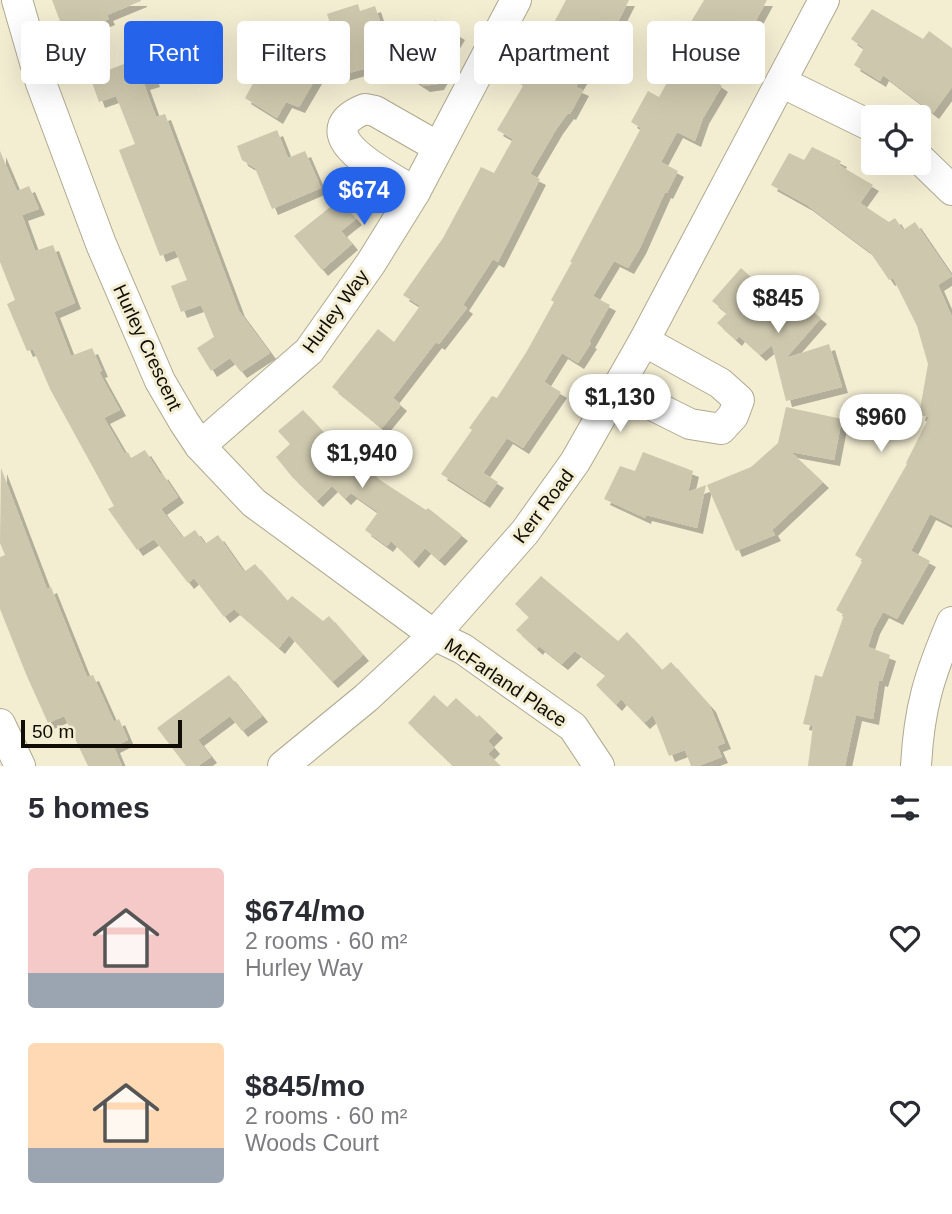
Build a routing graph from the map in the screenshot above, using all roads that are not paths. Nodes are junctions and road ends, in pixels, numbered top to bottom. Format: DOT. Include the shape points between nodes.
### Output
graph roads {
  1 [pos="17,0"];
  2 [pos="516,0"];
  3 [pos="824,0"];
  4 [pos="781,82"];
  5 [pos="861,121"];
  6 [pos="438,147"];
  7 [pos="931,170"];
  8 [pos="952,190"];
  9 [pos="415,192"];
  10 [pos="644,341"];
  11 [pos="618,388"];
  12 [pos="200,446"];
  13 [pos="952,622"];
  14 [pos="434,635"];
  15 [pos="0,724"];
  16 [pos="20,766"];
  17 [pos="283,766"];
  18 [pos="599,766"];
  19 [pos="916,766"];
  1 -- 12 [label="street, Hurley Crescent" via="41,83 101,244 160,381"];
  2 -- 6 [label="street, Hurley Way"];
  3 -- 4 [label="street, Kerr Road"];
  4 -- 5 [label="street"];
  4 -- 10 [label="street, Kerr Road"];
  6 -- 9 [label="street, Hurley Way"];
  6 -- 9 [label="street" via="375,111 365,109 346,119 344,143"];
  7 -- 8 [label="street"];
  9 -- 12 [label="street, Hurley Way" via="309,351"];
  10 -- 11 [label="street, Kerr Road"];
  10 -- 11 [label="street" via="720,383 739,401 733,416 721,429 690,424"];
  11 -- 14 [label="street, Kerr Road" via="575,462 525,532"];
  12 -- 14 [label="street, Hurley Crescent" via="254,503"];
  13 -- 19 [label="street" via="924,698"];
  14 -- 17 [label="street, Kerr Road"];
  14 -- 18 [label="street, McFarland Place" via="463,649 573,727"];
  15 -- 16 [label="street"];
}
